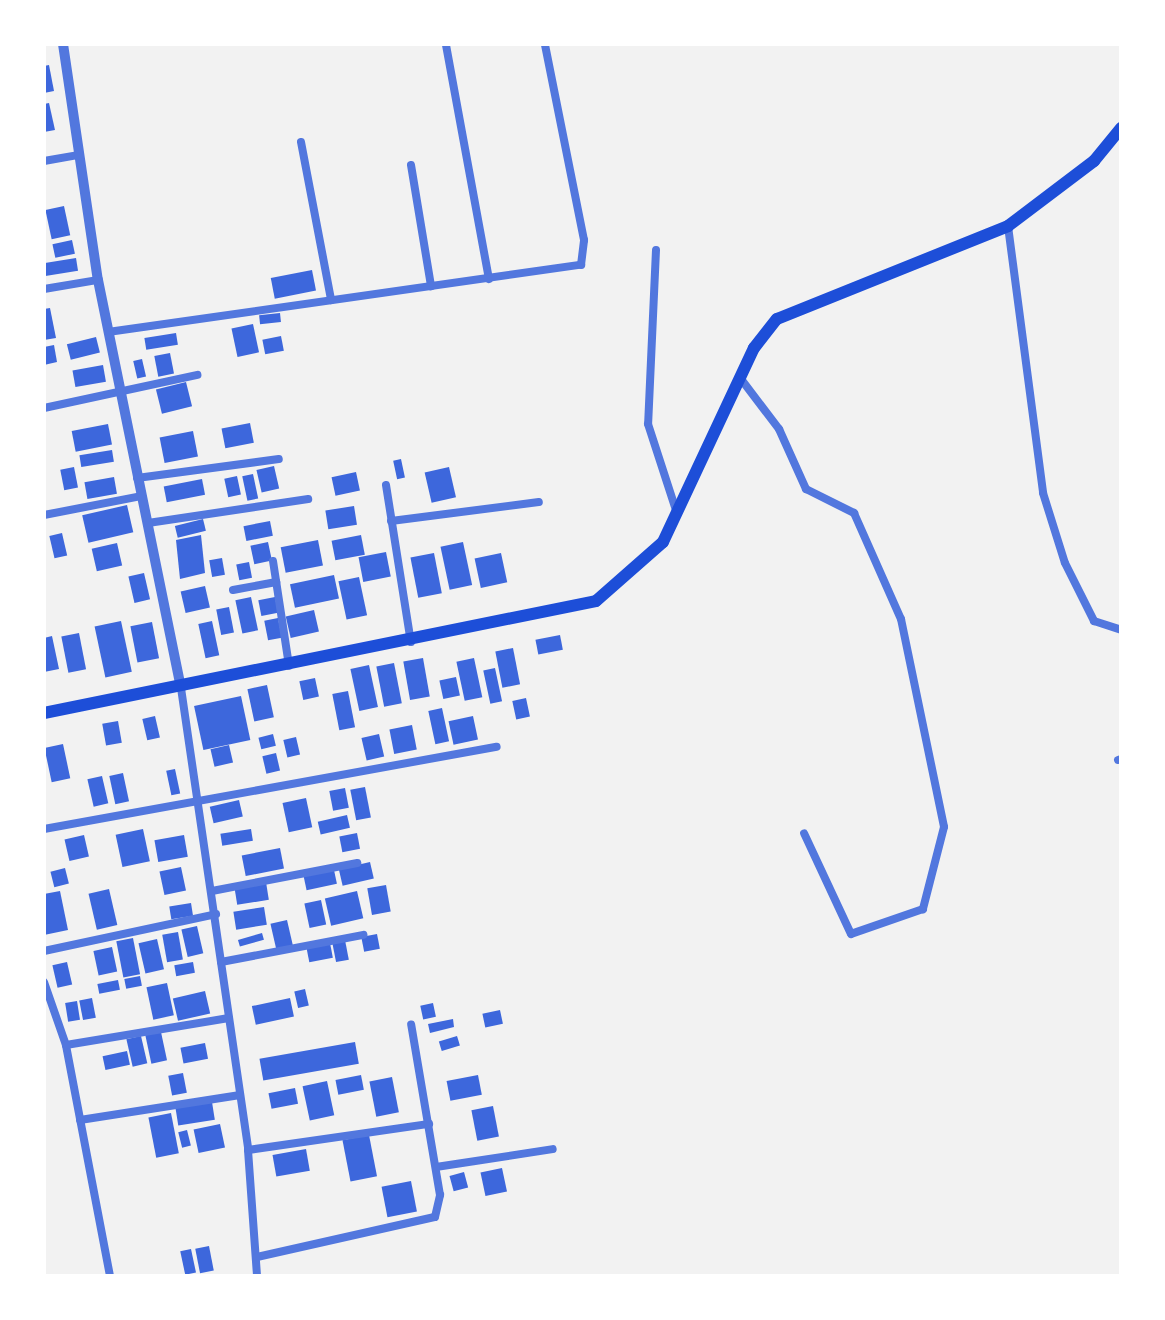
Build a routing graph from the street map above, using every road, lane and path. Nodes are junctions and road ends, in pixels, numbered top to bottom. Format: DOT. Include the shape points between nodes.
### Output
graph roads {
  1 [pos="63,44"];
  2 [pos="545,44"];
  3 [pos="446,45"];
  4 [pos="1121,128"];
  5 [pos="301,142"];
  6 [pos="77,155"];
  7 [pos="44,161"];
  8 [pos="411,165"];
  9 [pos="1008,226"];
  10 [pos="656,250"];
  11 [pos="489,279"];
  12 [pos="98,280"];
  13 [pos="431,286"];
  14 [pos="44,289"];
  15 [pos="331,300"];
  16 [pos="108,332"];
  17 [pos="197,375"];
  18 [pos="741,379"];
  19 [pos="119,389"];
  20 [pos="44,408"];
  21 [pos="279,459"];
  22 [pos="137,478"];
  23 [pos="386,485"];
  24 [pos="142,496"];
  25 [pos="308,499"];
  26 [pos="539,502"];
  27 [pos="677,513"];
  28 [pos="44,515"];
  29 [pos="391,521"];
  30 [pos="148,523"];
  31 [pos="273,561"];
  32 [pos="276,582"];
  33 [pos="233,590"];
  34 [pos="1121,630"];
  35 [pos="411,642"];
  36 [pos="289,666"];
  37 [pos="181,688"];
  38 [pos="44,713"];
  39 [pos="497,747"];
  40 [pos="198,802"];
  41 [pos="44,829"];
  42 [pos="804,833"];
  43 [pos="357,863"];
  44 [pos="212,891"];
  45 [pos="216,914"];
  46 [pos="363,935"];
  47 [pos="44,951"];
  48 [pos="221,962"];
  49 [pos="44,982"];
  50 [pos="229,1018"];
  51 [pos="411,1024"];
  52 [pos="66,1045"];
  53 [pos="240,1095"];
  54 [pos="80,1120"];
  55 [pos="429,1124"];
  56 [pos="553,1149"];
  57 [pos="248,1150"];
  58 [pos="436,1167"];
  59 [pos="257,1257"];
  60 [pos="110,1276"];
  61 [pos="257,1276"];
  1 -- 6 [label="street"];
  2 -- 11 [label="street" via="585,256 576,269"];
  3 -- 11 [label="street"];
  4 -- 9 [label="main road" via="1094,161"];
  5 -- 15 [label="street"];
  6 -- 7 [label="street"];
  6 -- 12 [label="street"];
  8 -- 13 [label="street"];
  9 -- 18 [label="main road" via="777,319"];
  9 -- 34 [label="street" via="1043,493 1065,563 1094,621"];
  10 -- 27 [label="street" via="648,424"];
  11 -- 13 [label="street"];
  12 -- 14 [label="street"];
  12 -- 16 [label="street"];
  13 -- 15 [label="street"];
  15 -- 16 [label="street"];
  16 -- 19 [label="street"];
  17 -- 19 [label="street"];
  18 -- 27 [label="main road"];
  18 -- 42 [label="street" via="779,429 806,489 854,513 901,619 944,827 923,909 851,934"];
  19 -- 20 [label="street"];
  19 -- 22 [label="street"];
  21 -- 22 [label="street"];
  22 -- 24 [label="street"];
  23 -- 29 [label="street"];
  24 -- 28 [label="street"];
  24 -- 30 [label="street"];
  25 -- 30 [label="street"];
  26 -- 29 [label="street"];
  27 -- 35 [label="main road" via="644,565 596,601"];
  29 -- 35 [label="street"];
  30 -- 37 [label="street"];
  31 -- 32 [label="street"];
  32 -- 33 [label="street"];
  32 -- 36 [label="street"];
  35 -- 36 [label="main road"];
  36 -- 37 [label="main road"];
  37 -- 38 [label="main road"];
  37 -- 40 [label="street"];
  39 -- 40 [label="street"];
  40 -- 41 [label="street"];
  40 -- 44 [label="street"];
  43 -- 44 [label="street"];
  44 -- 45 [label="street"];
  45 -- 47 [label="street"];
  45 -- 48 [label="street"];
  46 -- 48 [label="street"];
  48 -- 50 [label="street"];
  49 -- 52 [label="street"];
  50 -- 52 [label="street"];
  50 -- 53 [label="street"];
  51 -- 55 [label="street"];
  52 -- 54 [label="street"];
  53 -- 54 [label="street"];
  53 -- 57 [label="street"];
  54 -- 60 [label="street"];
  55 -- 57 [label="street"];
  55 -- 58 [label="street"];
  56 -- 58 [label="street"];
  57 -- 59 [label="street"];
  58 -- 59 [label="street" via="440,1195 429,1222"];
  59 -- 61 [label="street"];
}
